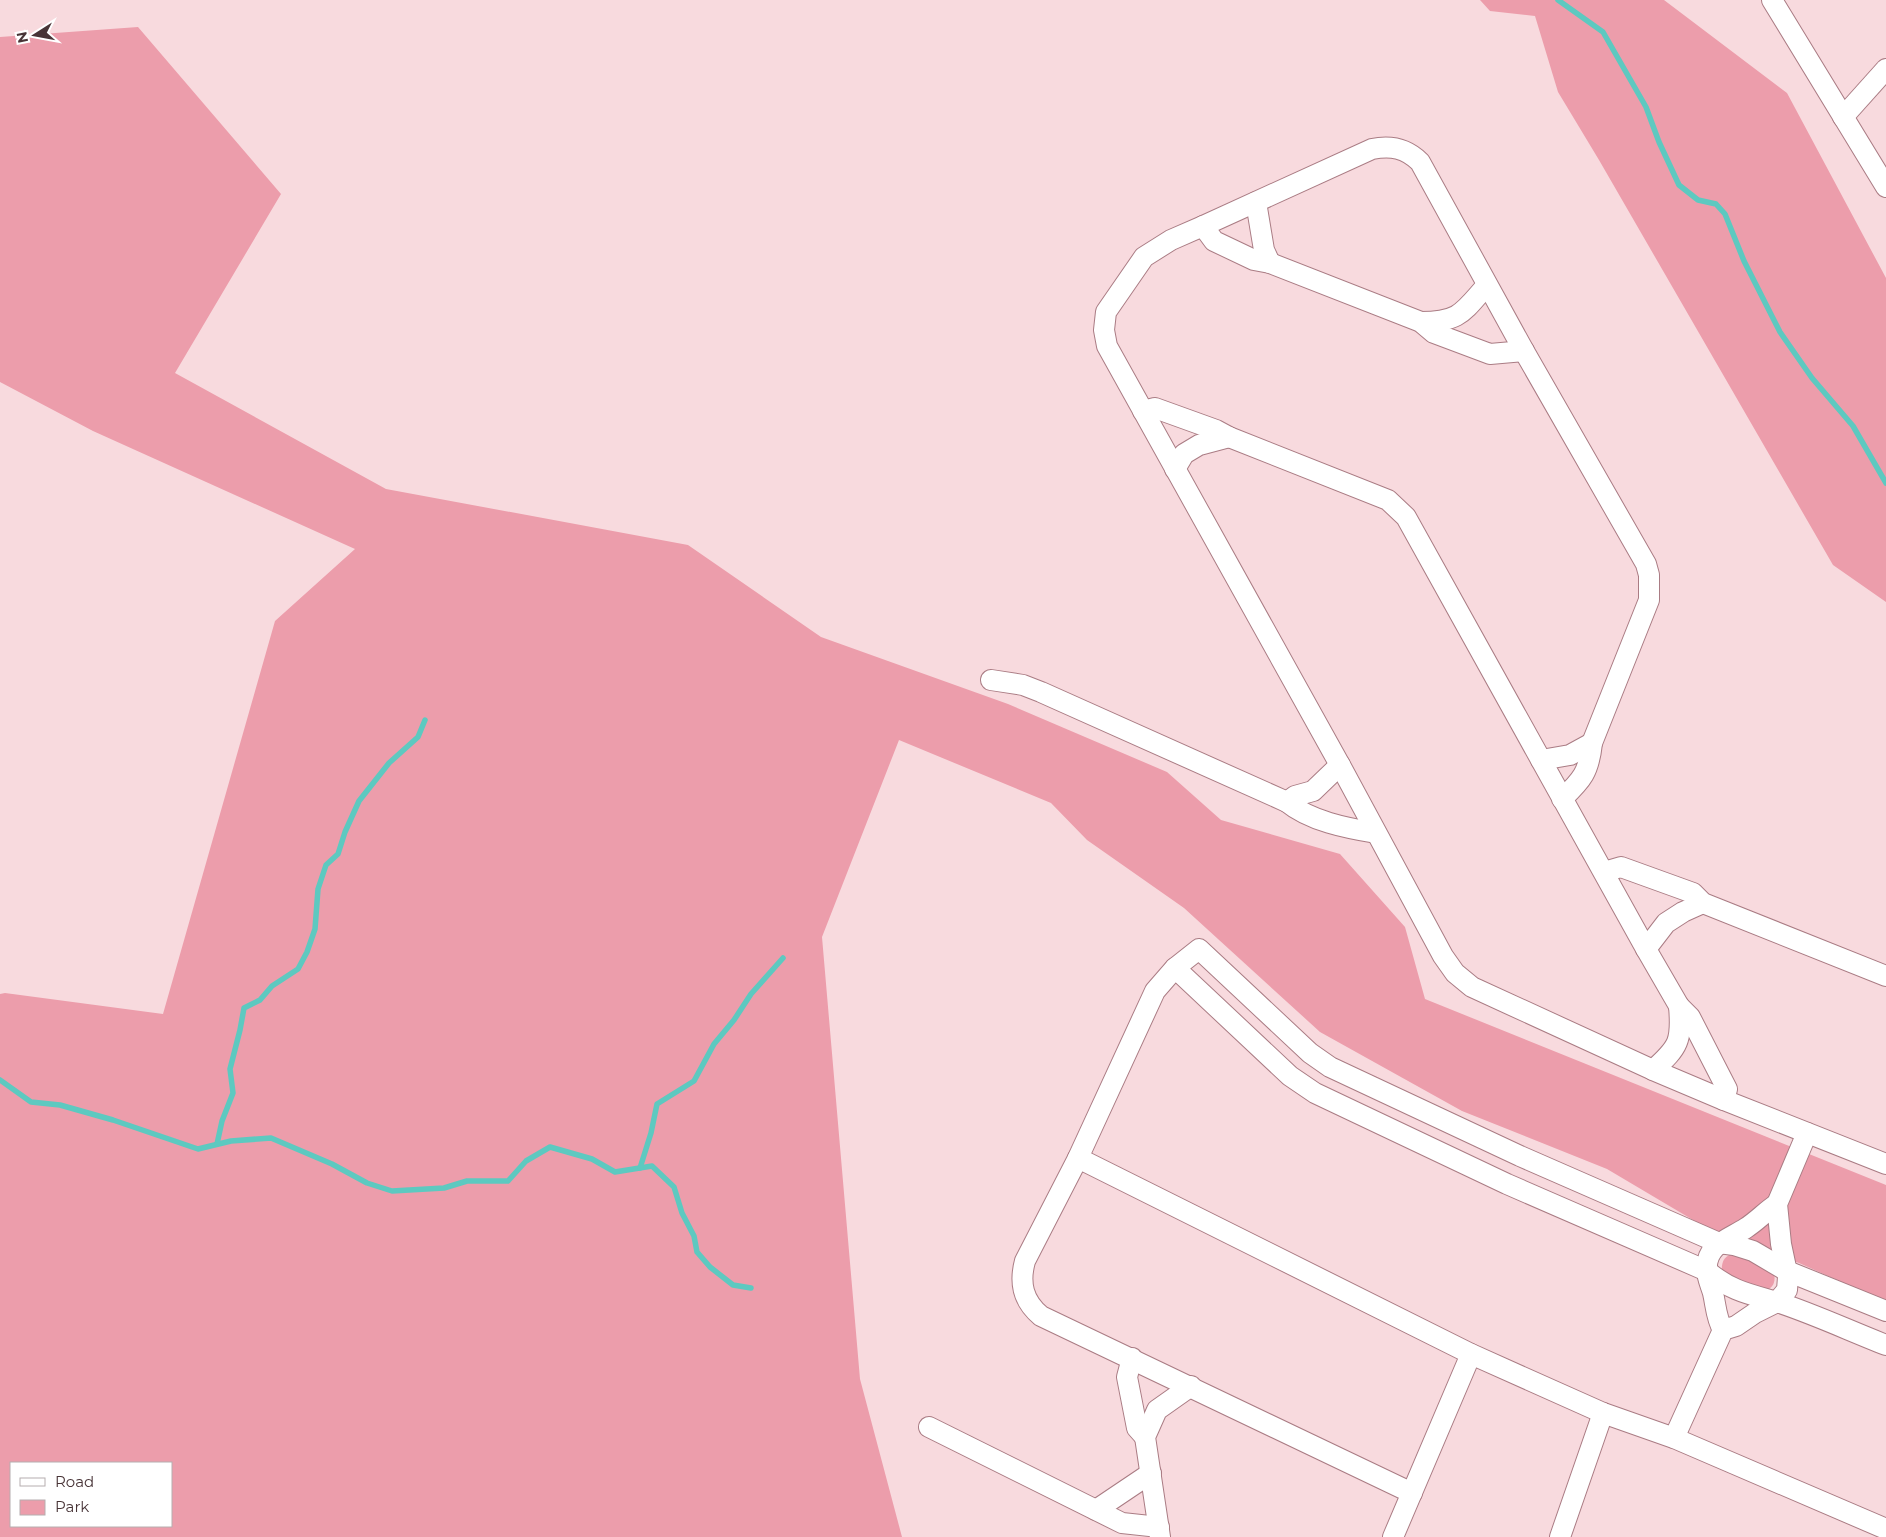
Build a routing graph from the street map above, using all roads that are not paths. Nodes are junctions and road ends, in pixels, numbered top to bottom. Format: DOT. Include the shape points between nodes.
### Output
graph roads {
  1 [pos="1772,0"];
  2 [pos="1886,69"];
  3 [pos="1843,117"];
  4 [pos="1886,188"];
  5 [pos="1256,202"];
  6 [pos="1203,226"];
  7 [pos="1270,263"];
  8 [pos="1488,285"];
  9 [pos="1421,322"];
  10 [pos="1524,351"];
  11 [pos="1142,410"];
  12 [pos="1229,437"];
  13 [pos="1175,469"];
  14 [pos="991,680"];
  15 [pos="1592,743"];
  16 [pos="1541,760"];
  17 [pos="1340,765"];
  18 [pos="1562,799"];
  19 [pos="1287,802"];
  20 [pos="1376,833"];
  21 [pos="1604,872"];
  22 [pos="1702,903"];
  23 [pos="1646,949"];
  24 [pos="1175,968"];
  25 [pos="1886,976"];
  26 [pos="1679,1006"];
  27 [pos="1653,1070"];
  28 [pos="1724,1100"];
  29 [pos="1807,1133"];
  30 [pos="1078,1158"];
  31 [pos="1886,1164"];
  32 [pos="1777,1204"];
  33 [pos="1719,1243"];
  34 [pos="1787,1270"];
  35 [pos="1707,1272"];
  36 [pos="1777,1302"];
  37 [pos="1886,1311"];
  38 [pos="1723,1330"];
  39 [pos="1886,1345"];
  40 [pos="1471,1354"];
  41 [pos="1132,1358"];
  42 [pos="1191,1386"];
  43 [pos="1603,1413"];
  44 [pos="929,1427"];
  45 [pos="1145,1437"];
  46 [pos="1674,1438"];
  47 [pos="1151,1473"];
  48 [pos="1412,1493"];
  49 [pos="1096,1510"];
  50 [pos="1886,1529"];
  51 [pos="1160,1532"];
  52 [pos="1393,1537"];
  53 [pos="1560,1537"];
  1 -- 3 [label="street"];
  2 -- 3 [label="street"];
  3 -- 4 [label="street"];
  5 -- 6 [label="street"];
  5 -- 7 [label="street" via="1264,250"];
  5 -- 8 [label="street" via="1372,149 1392,147 1402,150 1420,162"];
  6 -- 7 [label="street" via="1214,241 1254,260"];
  6 -- 11 [label="street" via="1144,257 1106,312 1104,330 1107,346"];
  7 -- 9 [label="street"];
  8 -- 9 [label="street" via="1461,314 1441,322"];
  8 -- 10 [label="street"];
  9 -- 10 [label="street" via="1434,333 1490,354"];
  10 -- 15 [label="street" via="1646,564 1649,575 1647,606"];
  11 -- 12 [label="street" via="1155,408"];
  11 -- 13 [label="street"];
  12 -- 13 [label="street" via="1199,445 1184,454"];
  12 -- 16 [label="street" via="1388,500 1406,517"];
  13 -- 17 [label="street"];
  14 -- 19 [label="street" via="1041,692"];
  15 -- 16 [label="street" via="1570,755"];
  15 -- 18 [label="street" via="1591,756 1581,780"];
  16 -- 18 [label="street"];
  17 -- 19 [label="street" via="1313,791"];
  17 -- 20 [label="street"];
  18 -- 21 [label="street"];
  19 -- 20 [label="street" via="1298,812"];
  20 -- 27 [label="street" via="1454,973 1472,987"];
  21 -- 22 [label="street" via="1621,867 1693,892"];
  21 -- 23 [label="street"];
  22 -- 23 [label="street" via="1666,923"];
  22 -- 25 [label="street"];
  23 -- 26 [label="street"];
  24 -- 30 [label="street" via="1156,991"];
  24 -- 33 [label="street" via="1199,949 1310,1053 1330,1067 1520,1156"];
  24 -- 35 [label="street" via="1290,1076 1315,1093 1507,1184"];
  26 -- 27 [label="street" via="1677,1045"];
  26 -- 28 [label="street" via="1690,1017 1727,1089"];
  27 -- 28 [label="street"];
  28 -- 29 [label="street"];
  29 -- 31 [label="street"];
  29 -- 32 [label="street"];
  30 -- 40 [label="street"];
  30 -- 41 [label="street" via="1026,1261 1022,1287 1029,1304 1041,1316"];
  32 -- 33 [label="street" via="1750,1226"];
  32 -- 34 [label="street"];
  33 -- 34 [label="street" via="1753,1251"];
  33 -- 35 [label="street" via="1710,1253"];
  34 -- 36 [label="street" via="1787,1290"];
  34 -- 37 [label="street"];
  35 -- 36 [label="street" via="1737,1290"];
  35 -- 38 [label="street" via="1717,1321"];
  36 -- 38 [label="street"];
  36 -- 39 [label="street"];
  38 -- 46 [label="street"];
  40 -- 43 [label="street"];
  40 -- 48 [label="street"];
  41 -- 42 [label="street"];
  41 -- 45 [label="street" via="1127,1377 1137,1428"];
  42 -- 45 [label="street" via="1157,1410"];
  42 -- 48 [label="street"];
  43 -- 46 [label="street"];
  43 -- 53 [label="street"];
  44 -- 49 [label="street"];
  45 -- 47 [label="street"];
  46 -- 50 [label="street"];
  47 -- 49 [label="street"];
  47 -- 51 [label="street"];
  48 -- 52 [label="street"];
  49 -- 51 [label="street" via="1122,1523"];
}
